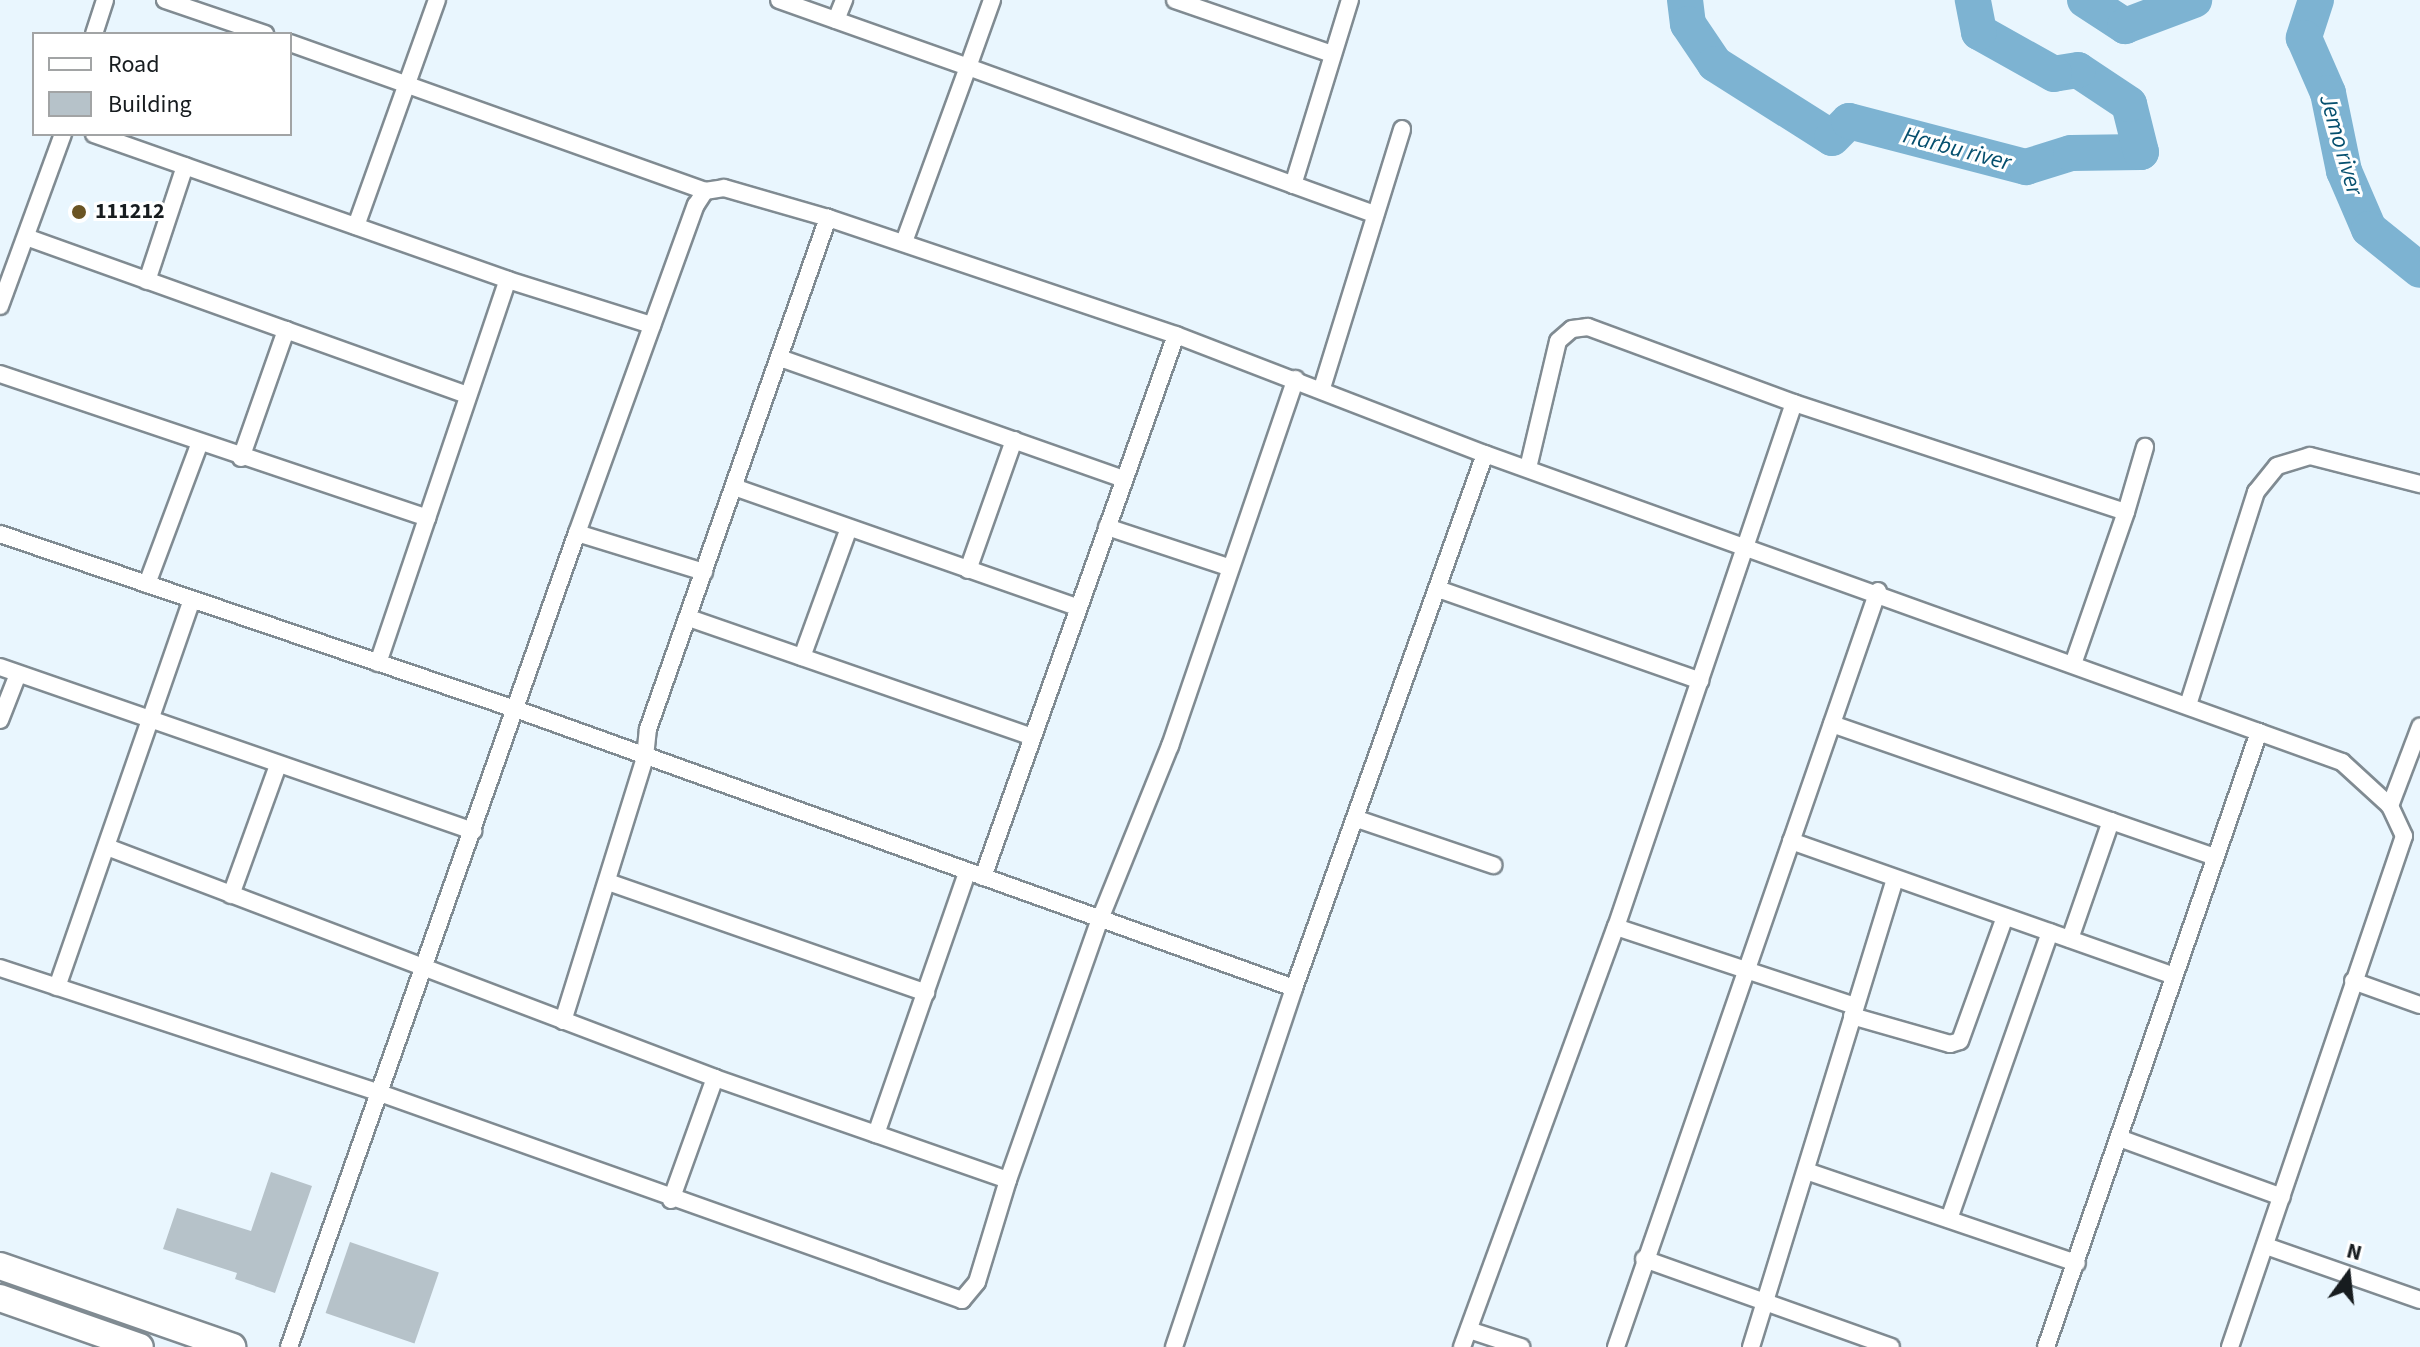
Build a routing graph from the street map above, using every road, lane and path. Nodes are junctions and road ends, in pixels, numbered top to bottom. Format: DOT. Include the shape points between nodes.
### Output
graph roads {
  1 [pos="105,0"];
  2 [pos="165,0"];
  3 [pos="437,0"];
  4 [pos="779,0"];
  5 [pos="844,0"];
  6 [pos="992,0"];
  7 [pos="1175,0"];
  8 [pos="1350,0"];
  9 [pos="836,20"];
  10 [pos="95,32"];
  11 [pos="259,32"];
  12 [pos="292,44"];
  13 [pos="1332,54"];
  14 [pos="968,67"];
  15 [pos="406,82"];
  16 [pos="1402,129"];
  17 [pos="62,136"];
  18 [pos="100,136"];
  19 [pos="185,166"];
  20 [pos="1293,185"];
  21 [pos="705,191"];
  22 [pos="1375,214"];
  23 [pos="828,218"];
  24 [pos="356,226"];
  25 [pos="26,237"];
  26 [pos="904,242"];
  27 [pos="508,280"];
  28 [pos="147,281"];
  29 [pos="0,306"];
  30 [pos="652,325"];
  31 [pos="286,330"];
  32 [pos="1176,335"];
  33 [pos="780,358"];
  34 [pos="0,374"];
  35 [pos="1296,379"];
  36 [pos="1322,388"];
  37 [pos="468,395"];
  38 [pos="1794,403"];
  39 [pos="1014,440"];
  40 [pos="199,445"];
  41 [pos="2145,447"];
  42 [pos="1485,454"];
  43 [pos="241,458"];
  44 [pos="1528,468"];
  45 [pos="1124,479"];
  46 [pos="2420,484"];
  47 [pos="734,487"];
  48 [pos="2126,512"];
  49 [pos="427,518"];
  50 [pos="1107,527"];
  51 [pos="849,528"];
  52 [pos="577,533"];
  53 [pos="0,534"];
  54 [pos="1746,546"];
  55 [pos="1228,567"];
  56 [pos="968,570"];
  57 [pos="704,572"];
  58 [pos="147,584"];
  59 [pos="1438,589"];
  60 [pos="1878,591"];
  61 [pos="192,600"];
  62 [pos="1077,607"];
  63 [pos="689,618"];
  64 [pos="802,657"];
  65 [pos="2074,661"];
  66 [pos="378,663"];
  67 [pos="0,667"];
  68 [pos="18,674"];
  69 [pos="1700,681"];
  70 [pos="2188,705"];
  71 [pos="518,710"];
  72 [pos="0,720"];
  73 [pos="149,722"];
  74 [pos="1832,724"];
  75 [pos="2420,727"];
  76 [pos="2259,732"];
  77 [pos="1030,736"];
  78 [pos="645,757"];
  79 [pos="278,765"];
  80 [pos="2390,806"];
  81 [pos="1357,819"];
  82 [pos="2111,821"];
  83 [pos="473,831"];
  84 [pos="2412,838"];
  85 [pos="1791,841"];
  86 [pos="107,847"];
  87 [pos="2215,857"];
  88 [pos="1493,865"];
  89 [pos="975,875"];
  90 [pos="1895,879"];
  91 [pos="608,882"];
  92 [pos="231,895"];
  93 [pos="2005,917"];
  94 [pos="1100,919"];
  95 [pos="1616,927"];
  96 [pos="2050,932"];
  97 [pos="2070,939"];
  98 [pos="1745,967"];
  99 [pos="0,968"];
  100 [pos="422,969"];
  101 [pos="2174,976"];
  102 [pos="2353,981"];
  103 [pos="57,987"];
  104 [pos="1294,988"];
  105 [pos="926,993"];
  106 [pos="2420,1005"];
  107 [pos="1853,1011"];
  108 [pos="563,1021"];
  109 [pos="715,1078"];
  110 [pos="377,1092"];
  111 [pos="876,1134"];
  112 [pos="2119,1138"];
  113 [pos="1806,1171"];
  114 [pos="1008,1180"];
  115 [pos="2282,1197"];
  116 [pos="671,1200"];
  117 [pos="1949,1219"];
  118 [pos="2266,1246"];
  119 [pos="1644,1259"];
  120 [pos="2077,1263"];
  121 [pos="0,1266"];
  122 [pos="0,1298"];
  123 [pos="2420,1300"];
  124 [pos="1767,1301"];
  125 [pos="1469,1330"];
  126 [pos="140,1347"];
  127 [pos="232,1347"];
  128 [pos="289,1347"];
  129 [pos="1174,1347"];
  130 [pos="1462,1347"];
  131 [pos="1521,1347"];
  132 [pos="1616,1347"];
  133 [pos="1751,1347"];
  134 [pos="1891,1347"];
  135 [pos="2046,1347"];
  136 [pos="2230,1347"];
  1 -- 10 [label="street"];
  2 -- 11 [label="street"];
  3 -- 15 [label="street"];
  4 -- 9 [label="street"];
  5 -- 9 [label="street"];
  6 -- 14 [label="street"];
  7 -- 13 [label="street"];
  8 -- 13 [label="street"];
  9 -- 14 [label="street"];
  12 -- 15 [label="street"];
  13 -- 20 [label="street"];
  14 -- 20 [label="street"];
  14 -- 26 [label="street"];
  15 -- 21 [label="street"];
  15 -- 24 [label="street"];
  16 -- 22 [label="street"];
  17 -- 25 [label="street"];
  18 -- 19 [label="street"];
  19 -- 24 [label="street"];
  19 -- 28 [label="street"];
  20 -- 22 [label="street"];
  21 -- 23 [label="street" via="724,188"];
  21 -- 30 [label="street"];
  22 -- 36 [label="street"];
  23 -- 26 [label="street"];
  23 -- 33 [label="street"];
  24 -- 27 [label="street"];
  25 -- 28 [label="street"];
  25 -- 29 [label="street"];
  26 -- 32 [label="street"];
  27 -- 30 [label="street"];
  27 -- 37 [label="street"];
  28 -- 31 [label="street"];
  30 -- 52 [label="street"];
  31 -- 37 [label="street"];
  31 -- 43 [label="street"];
  32 -- 35 [label="street"];
  32 -- 45 [label="street"];
  33 -- 39 [label="street"];
  33 -- 47 [label="street"];
  34 -- 40 [label="street"];
  35 -- 36 [label="street"];
  35 -- 55 [label="street"];
  36 -- 42 [label="street"];
  37 -- 49 [label="street"];
  38 -- 44 [label="street" via="1611,333 1572,329 1558,341"];
  38 -- 48 [label="street"];
  38 -- 54 [label="street"];
  39 -- 45 [label="street"];
  39 -- 56 [label="street"];
  40 -- 43 [label="street"];
  40 -- 58 [label="street"];
  41 -- 48 [label="street"];
  42 -- 44 [label="street"];
  42 -- 59 [label="street"];
  43 -- 49 [label="street"];
  44 -- 54 [label="street"];
  45 -- 50 [label="street"];
  46 -- 70 [label="street" via="2310,456 2277,466 2256,492"];
  47 -- 51 [label="street"];
  47 -- 57 [label="street"];
  48 -- 65 [label="street"];
  49 -- 66 [label="street"];
  50 -- 55 [label="street"];
  50 -- 62 [label="street"];
  51 -- 56 [label="street"];
  51 -- 64 [label="street"];
  52 -- 57 [label="street"];
  52 -- 71 [label="street"];
  53 -- 58 [label="street"];
  54 -- 60 [label="street"];
  54 -- 69 [label="street"];
  55 -- 94 [label="street" via="1164,760"];
  56 -- 62 [label="street"];
  57 -- 63 [label="street"];
  58 -- 61 [label="street"];
  59 -- 69 [label="street"];
  59 -- 81 [label="street"];
  60 -- 65 [label="street"];
  60 -- 74 [label="street"];
  61 -- 66 [label="street"];
  61 -- 73 [label="street"];
  62 -- 77 [label="street"];
  63 -- 64 [label="street"];
  63 -- 78 [label="street" via="648,729"];
  64 -- 77 [label="street"];
  65 -- 70 [label="street"];
  66 -- 71 [label="street"];
  67 -- 68 [label="street"];
  68 -- 72 [label="street"];
  68 -- 73 [label="street"];
  69 -- 95 [label="street"];
  70 -- 76 [label="street"];
  71 -- 78 [label="street"];
  71 -- 83 [label="street"];
  73 -- 79 [label="street"];
  73 -- 86 [label="street"];
  74 -- 82 [label="street"];
  74 -- 85 [label="street"];
  75 -- 80 [label="street"];
  76 -- 80 [label="street" via="2342,762"];
  76 -- 87 [label="street"];
  77 -- 89 [label="street"];
  78 -- 89 [label="street"];
  78 -- 91 [label="street"];
  79 -- 83 [label="street"];
  79 -- 92 [label="street"];
  80 -- 84 [label="street"];
  81 -- 88 [label="street"];
  81 -- 104 [label="street"];
  82 -- 87 [label="street"];
  82 -- 97 [label="street"];
  83 -- 100 [label="street"];
  84 -- 102 [label="street"];
  85 -- 90 [label="street"];
  85 -- 98 [label="street"];
  86 -- 92 [label="street"];
  86 -- 103 [label="street"];
  87 -- 101 [label="street"];
  89 -- 94 [label="street"];
  89 -- 105 [label="street"];
  90 -- 93 [label="street"];
  90 -- 107 [label="street"];
  91 -- 105 [label="street"];
  91 -- 108 [label="street"];
  92 -- 100 [label="street"];
  93 -- 96 [label="street"];
  93 -- 107 [label="street" via="1960,1041 1950,1044"];
  94 -- 104 [label="street"];
  94 -- 114 [label="street"];
  95 -- 98 [label="street"];
  95 -- 125 [label="street"];
  96 -- 97 [label="street"];
  96 -- 117 [label="street"];
  97 -- 101 [label="street"];
  98 -- 107 [label="street"];
  98 -- 119 [label="street"];
  99 -- 103 [label="street"];
  100 -- 108 [label="street"];
  100 -- 110 [label="street"];
  101 -- 112 [label="street"];
  102 -- 106 [label="street"];
  102 -- 115 [label="street"];
  103 -- 110 [label="street"];
  104 -- 129 [label="street"];
  105 -- 111 [label="street"];
  107 -- 113 [label="street"];
  108 -- 109 [label="street"];
  109 -- 111 [label="street"];
  109 -- 116 [label="street"];
  110 -- 116 [label="street"];
  110 -- 128 [label="street"];
  111 -- 114 [label="street"];
  112 -- 115 [label="street"];
  112 -- 120 [label="street"];
  113 -- 117 [label="street"];
  113 -- 124 [label="street"];
  114 -- 116 [label="street" via="977,1282 962,1300"];
  115 -- 118 [label="street"];
  117 -- 120 [label="street"];
  118 -- 123 [label="street"];
  118 -- 136 [label="street"];
  119 -- 124 [label="street"];
  119 -- 132 [label="street"];
  120 -- 135 [label="street"];
  121 -- 127 [label="main road"];
  122 -- 126 [label="main road"];
  124 -- 133 [label="street"];
  124 -- 134 [label="street"];
  125 -- 130 [label="street"];
  125 -- 131 [label="street"];
}
